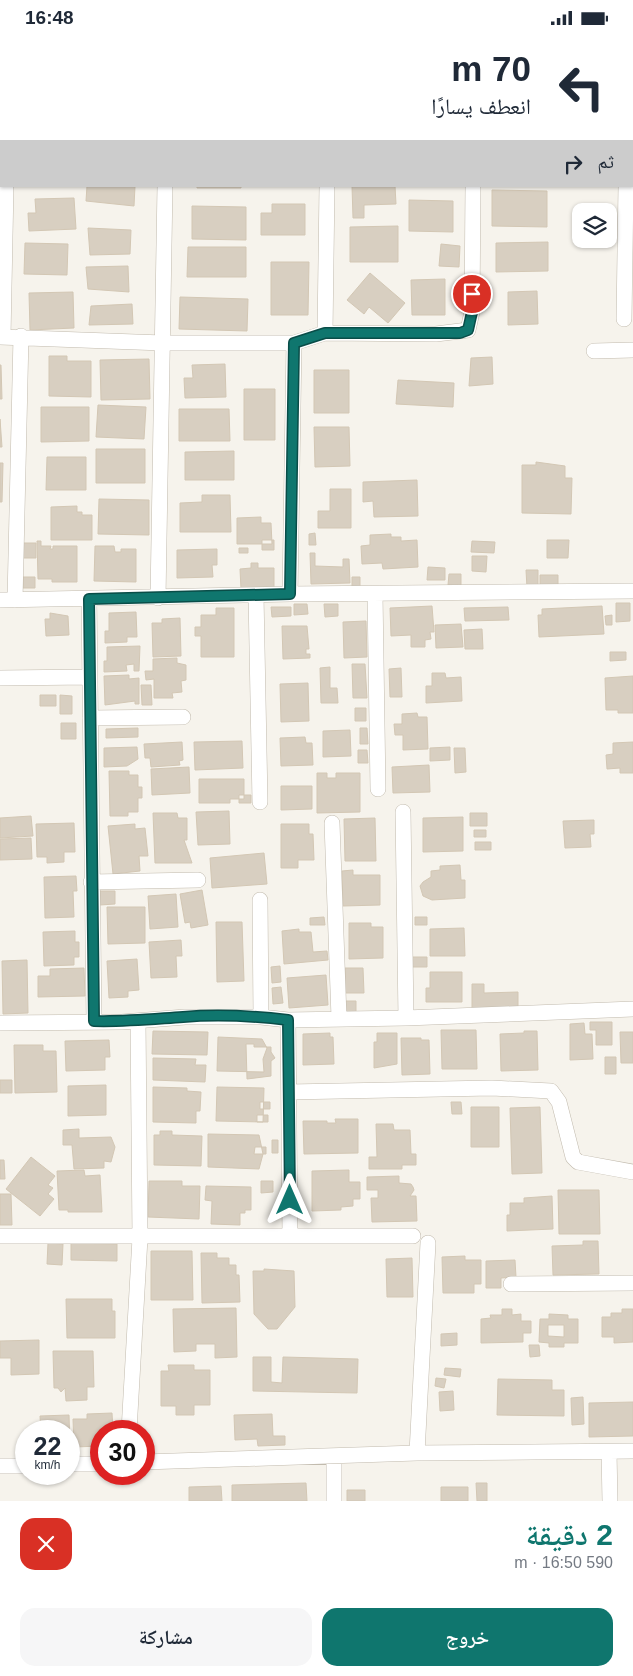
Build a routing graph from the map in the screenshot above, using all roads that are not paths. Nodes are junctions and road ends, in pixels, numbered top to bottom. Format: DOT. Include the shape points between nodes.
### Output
graph roads {
  1 [pos="6,187"];
  2 [pos="166,187"];
  3 [pos="327,187"];
  4 [pos="473,187"];
  5 [pos="626,187"];
  6 [pos="624,319"];
  7 [pos="325,333"];
  8 [pos="21,336"];
  9 [pos="2,337"];
  10 [pos="163,343"];
  11 [pos="294,343"];
  12 [pos="633,350"];
  13 [pos="594,351"];
  14 [pos="633,591"];
  15 [pos="290,594"];
  16 [pos="375,594"];
  17 [pos="256,595"];
  18 [pos="158,598"];
  19 [pos="89,599"];
  20 [pos="7,600"];
  21 [pos="90,677"];
  22 [pos="0,678"];
  23 [pos="183,717"];
  24 [pos="90,718"];
  25 [pos="378,789"];
  26 [pos="260,802"];
  27 [pos="403,812"];
  28 [pos="332,823"];
  29 [pos="198,880"];
  30 [pos="91,882"];
  31 [pos="260,900"];
  32 [pos="633,1009"];
  33 [pos="262,1017"];
  34 [pos="339,1018"];
  35 [pos="406,1018"];
  36 [pos="288,1020"];
  37 [pos="94,1021"];
  38 [pos="138,1021"];
  39 [pos="0,1023"];
  40 [pos="289,1092"];
  41 [pos="633,1172"];
  42 [pos="0,1236"];
  43 [pos="290,1236"];
  44 [pos="412,1236"];
  45 [pos="140,1238"];
  46 [pos="428,1243"];
  47 [pos="511,1283"];
  48 [pos="633,1283"];
  49 [pos="130,1420"];
  50 [pos="633,1451"];
  51 [pos="609,1452"];
  52 [pos="417,1453"];
  53 [pos="334,1457"];
  54 [pos="155,1462"];
  55 [pos="0,1466"];
  56 [pos="15,1466"];
  57 [pos="334,1501"];
  58 [pos="610,1501"];
  1 -- 9 [label="street"];
  2 -- 10 [label="street"];
  3 -- 7 [label="street"];
  4 -- 7 [label="street" via="472,312 468,330 436,334"];
  5 -- 6 [label="street"];
  7 -- 11 [label="street"];
  8 -- 9 [label="street"];
  8 -- 10 [label="street"];
  8 -- 20 [label="street"];
  10 -- 11 [label="street"];
  10 -- 18 [label="street"];
  11 -- 15 [label="street"];
  12 -- 13 [label="street"];
  14 -- 16 [label="street"];
  15 -- 16 [label="street"];
  15 -- 17 [label="street"];
  16 -- 25 [label="street"];
  17 -- 18 [label="street"];
  17 -- 26 [label="street"];
  18 -- 19 [label="street"];
  19 -- 20 [label="street"];
  19 -- 21 [label="street"];
  21 -- 22 [label="street"];
  21 -- 24 [label="street"];
  23 -- 24 [label="street"];
  24 -- 30 [label="street"];
  27 -- 35 [label="street"];
  28 -- 34 [label="street"];
  29 -- 30 [label="street"];
  30 -- 37 [label="street"];
  31 -- 33 [label="street"];
  32 -- 35 [label="street"];
  33 -- 36 [label="street"];
  33 -- 38 [label="street"];
  34 -- 35 [label="street"];
  34 -- 36 [label="street"];
  36 -- 40 [label="street"];
  37 -- 38 [label="street"];
  37 -- 39 [label="street"];
  38 -- 45 [label="street"];
  40 -- 41 [label="street" via="492,1088 551,1091 559,1102 573,1157 578,1162"];
  40 -- 43 [label="street"];
  42 -- 45 [label="street"];
  43 -- 44 [label="street"];
  43 -- 45 [label="street"];
  45 -- 49 [label="street"];
  46 -- 52 [label="street"];
  47 -- 48 [label="street"];
  50 -- 51 [label="street"];
  51 -- 52 [label="street"];
  51 -- 58 [label="street"];
  52 -- 53 [label="street"];
  53 -- 54 [label="street"];
  53 -- 57 [label="street"];
  55 -- 56 [label="street"];
}
